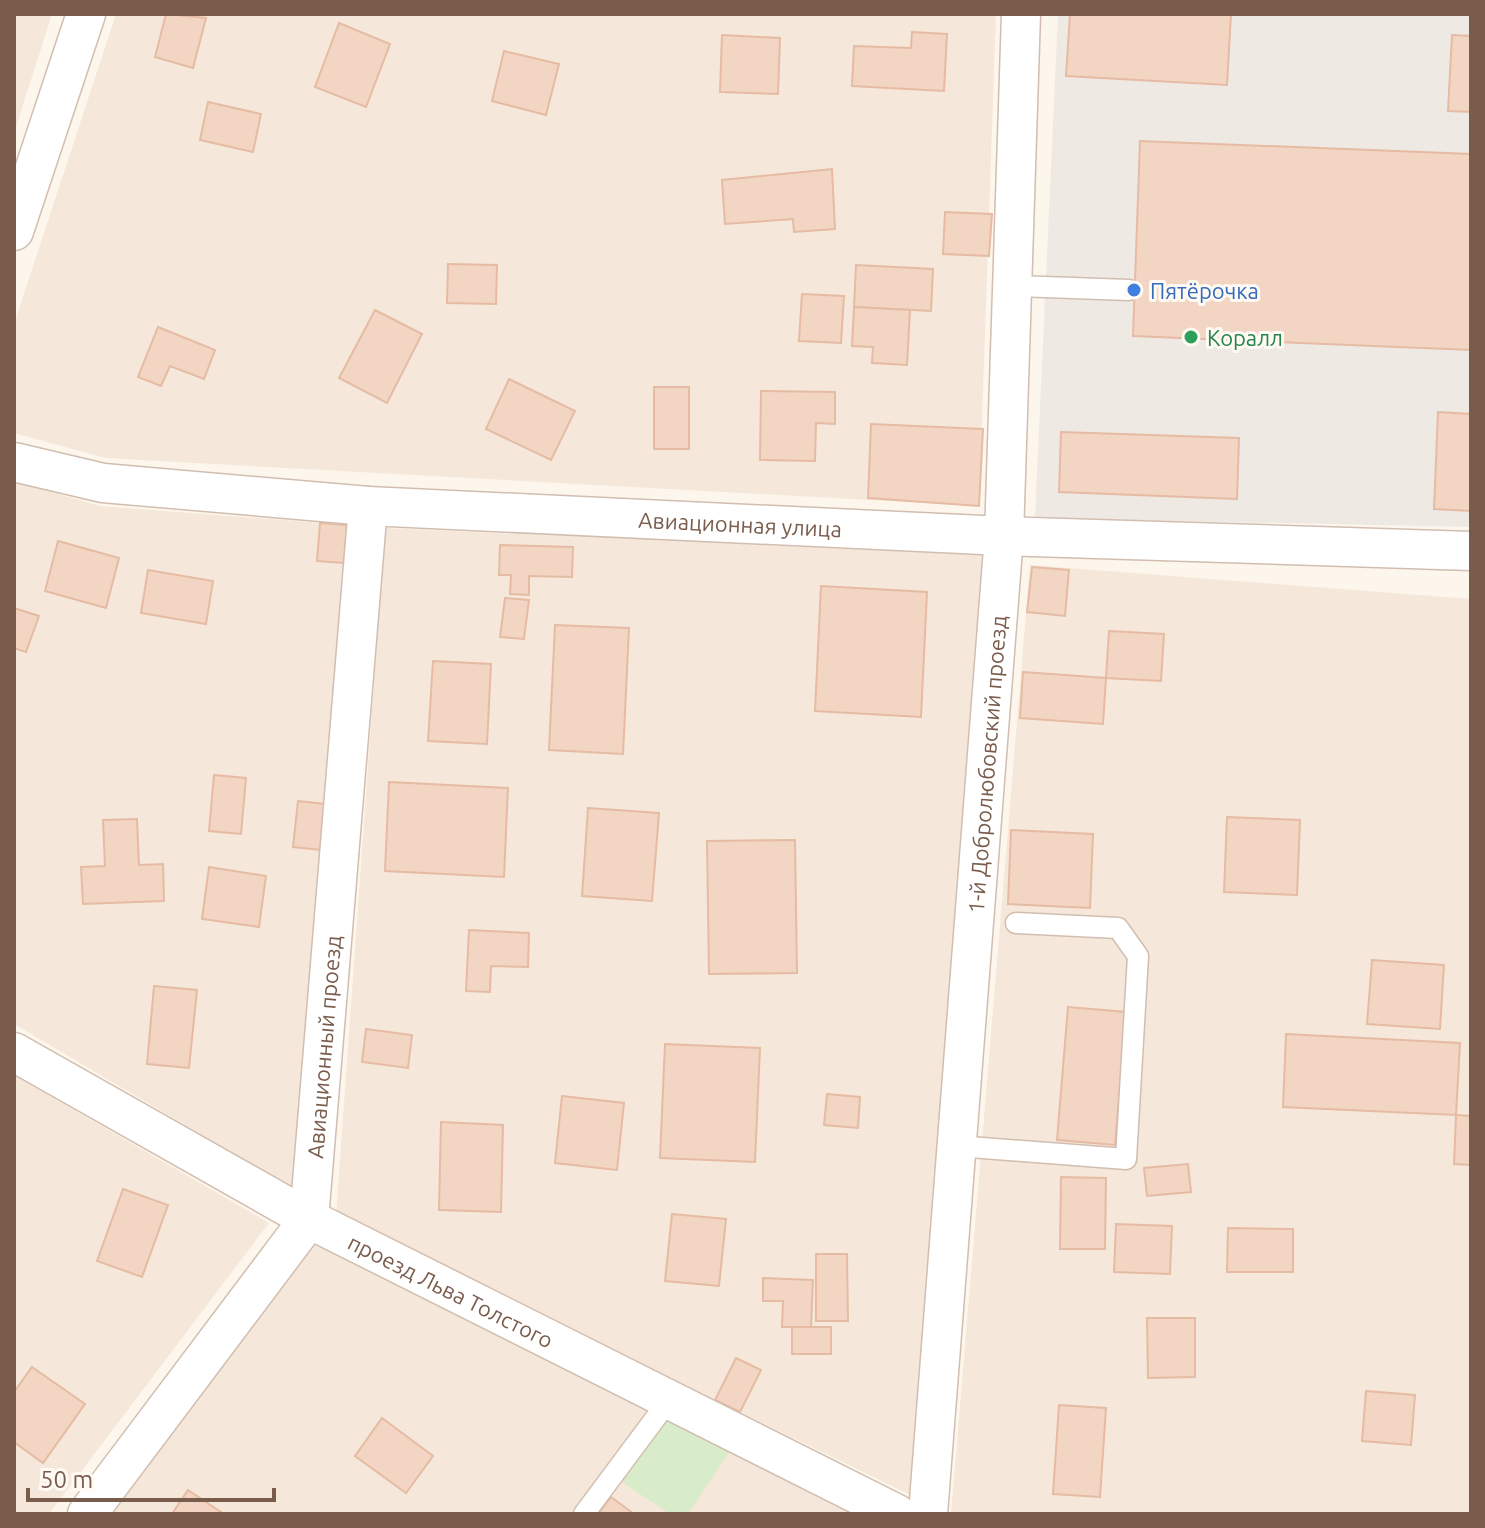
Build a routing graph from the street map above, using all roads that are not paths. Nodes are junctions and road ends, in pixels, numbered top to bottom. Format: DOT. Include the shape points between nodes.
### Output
graph roads {
  1 [pos="86,14"];
  2 [pos="1021,14"];
  3 [pos="14,231"];
  4 [pos="1013,286"];
  5 [pos="1129,290"];
  6 [pos="14,462"];
  7 [pos="368,506"];
  8 [pos="1004,536"];
  9 [pos="1471,551"];
  10 [pos="1016,923"];
  11 [pos="14,1052"];
  12 [pos="957,1146"];
  13 [pos="309,1219"];
  14 [pos="669,1400"];
  15 [pos="87,1514"];
  16 [pos="584,1514"];
  17 [pos="897,1514"];
  18 [pos="928,1514"];
  1 -- 3 [label="street"];
  2 -- 4 [label="street, 1-й Добролюбовский проезд"];
  4 -- 5 [label="lane"];
  4 -- 8 [label="street, 1-й Добролюбовский проезд"];
  6 -- 7 [label="street, Авиационная улица" via="103,483"];
  7 -- 8 [label="street, Авиационная улица"];
  7 -- 13 [label="street, Авиационный проезд"];
  8 -- 9 [label="street, Авиационная улица"];
  8 -- 12 [label="street, 1-й Добролюбовский проезд"];
  10 -- 12 [label="lane" via="1118,928 1138,956 1126,1159"];
  11 -- 13 [label="street, проезд Льва Толстого"];
  12 -- 18 [label="street, 1-й Добролюбовский проезд"];
  13 -- 14 [label="street, проезд Льва Толстого"];
  13 -- 15 [label="street"];
  14 -- 16 [label="lane"];
  14 -- 17 [label="street, проезд Льва Толстого"];
}
